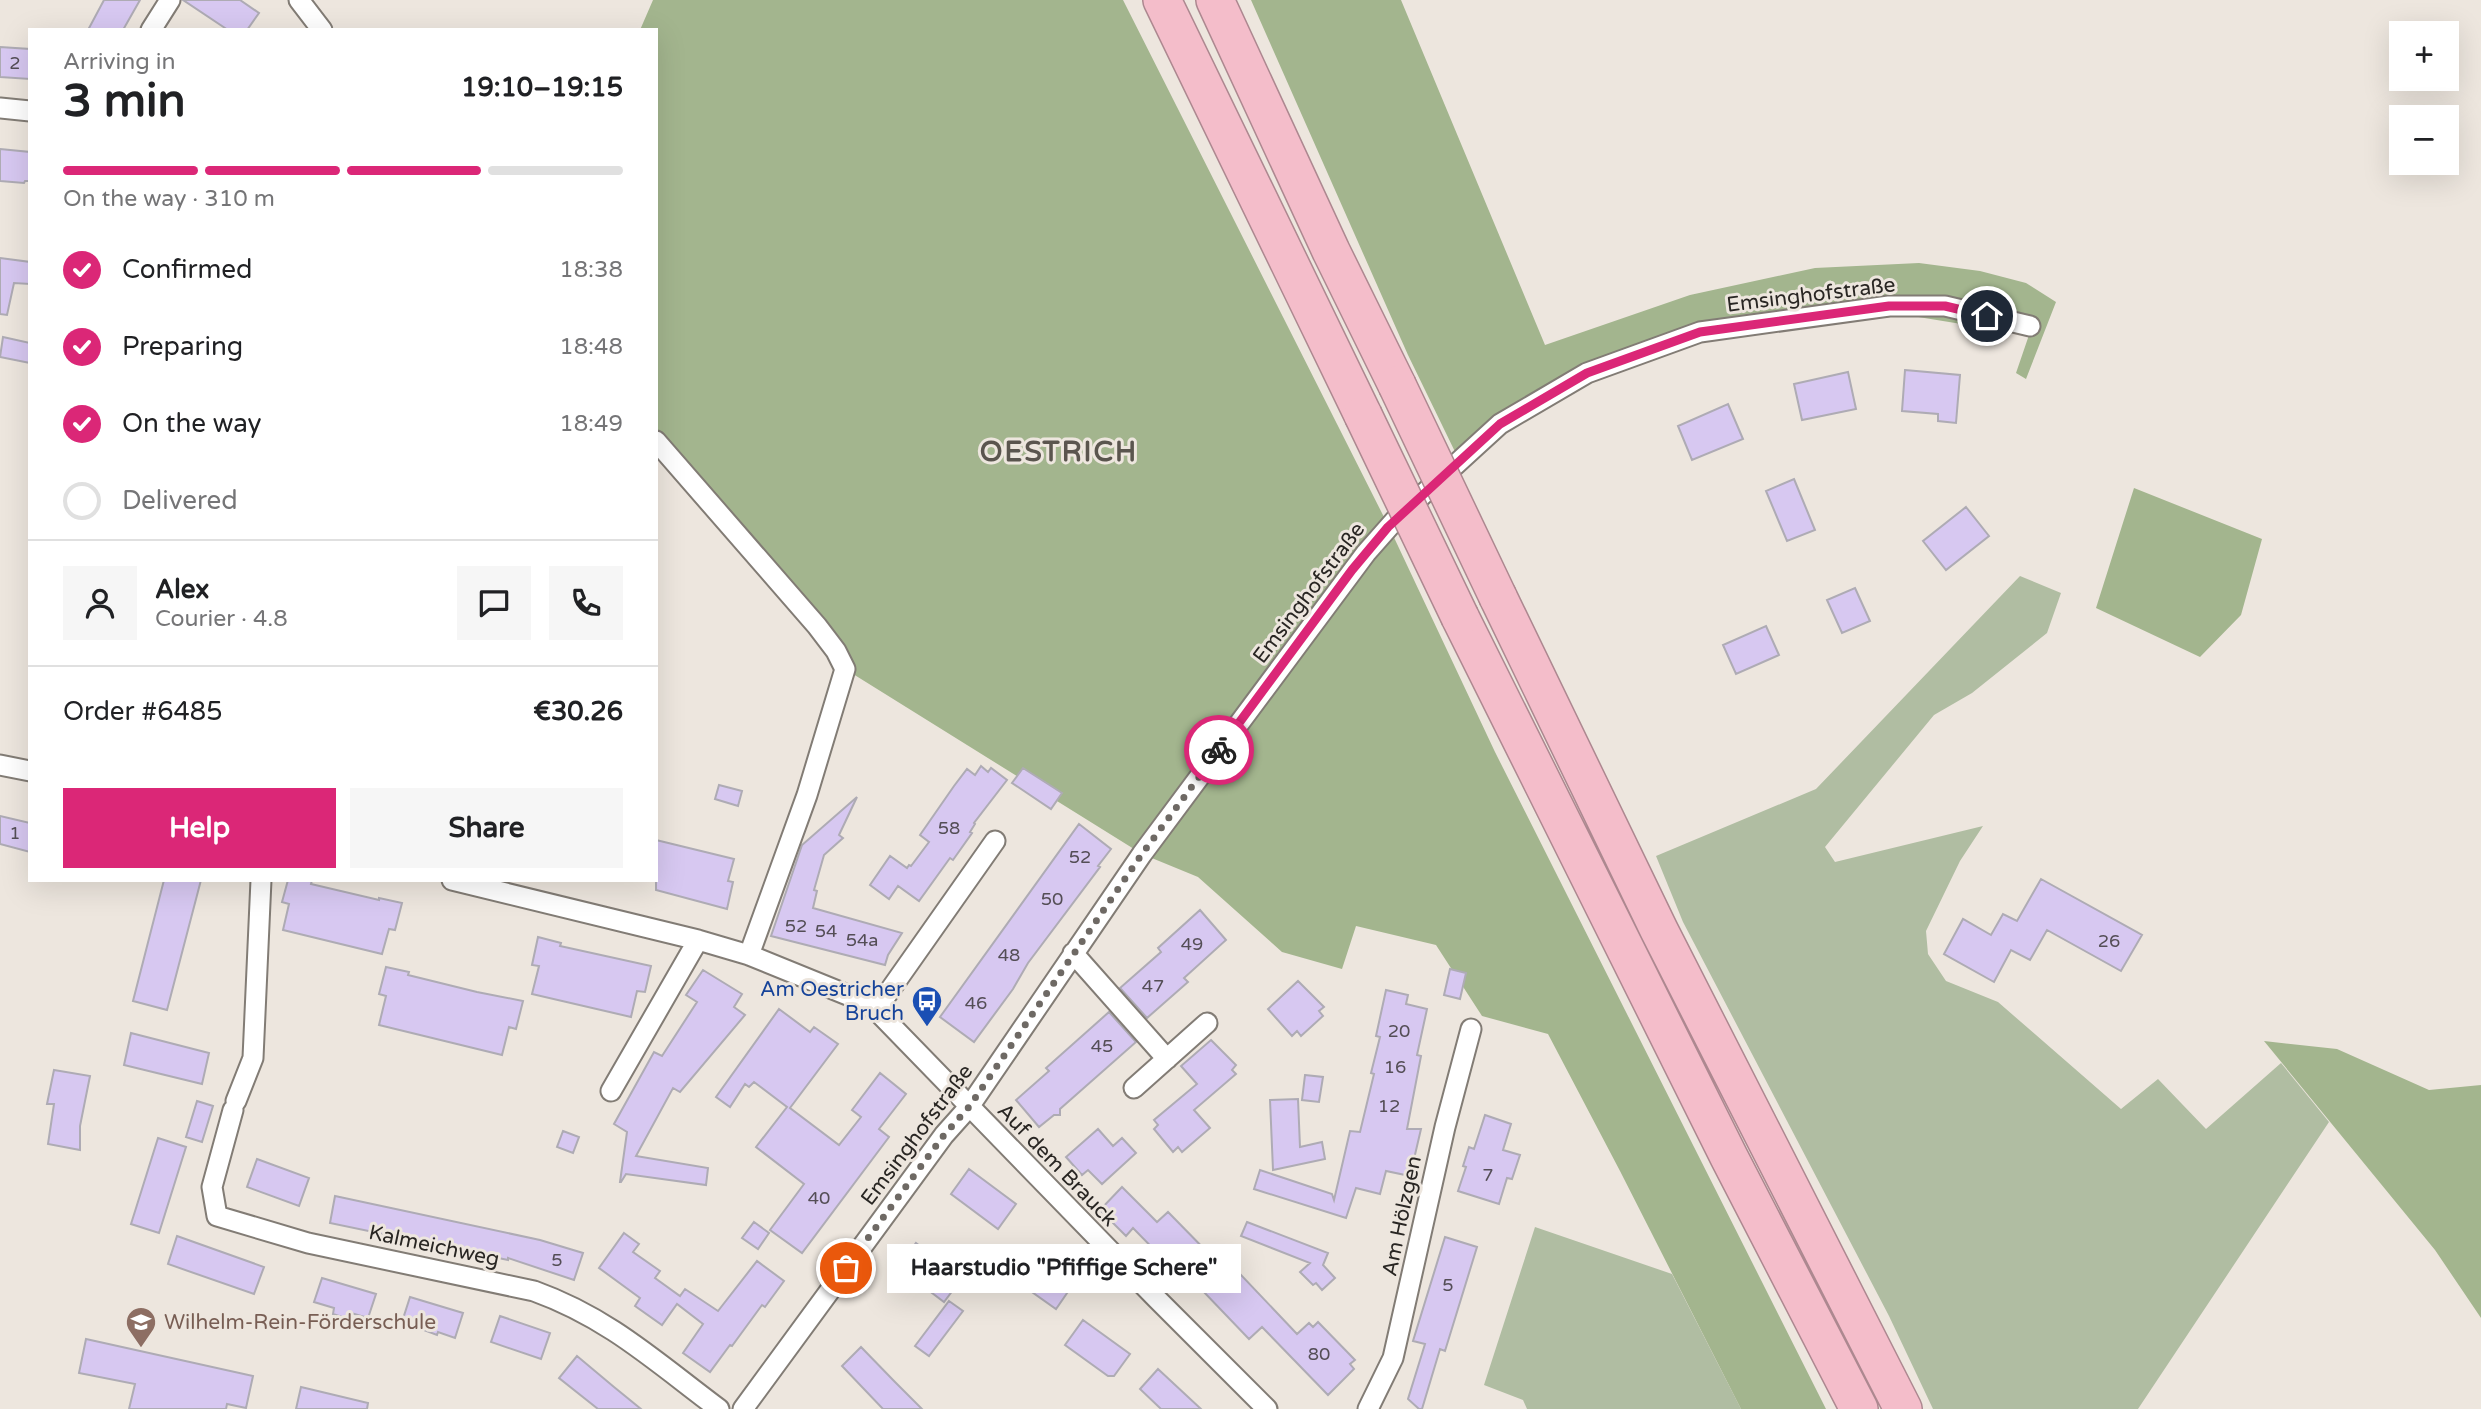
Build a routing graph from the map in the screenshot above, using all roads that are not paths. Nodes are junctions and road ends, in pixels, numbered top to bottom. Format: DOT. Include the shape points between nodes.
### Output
graph roads {
  1 [pos="170,0"];
  2 [pos="299,0"];
  3 [pos="1162,0"];
  4 [pos="1215,0"];
  5 [pos="152,28"];
  6 [pos="320,28"];
  7 [pos="0,108"];
  8 [pos="28,111"];
  9 [pos="2030,326"];
  10 [pos="658,443"];
  11 [pos="0,765"];
  12 [pos="28,771"];
  13 [pos="995,841"];
  14 [pos="261,882"];
  15 [pos="460,882"];
  16 [pos="698,940"];
  17 [pos="1073,953"];
  18 [pos="749,955"];
  19 [pos="876,1010"];
  20 [pos="1207,1023"];
  21 [pos="1471,1029"];
  22 [pos="1167,1059"];
  23 [pos="1135,1088"];
  24 [pos="611,1091"];
  25 [pos="969,1107"];
  26 [pos="719,1409"];
  27 [pos="743,1409"];
  28 [pos="1267,1409"];
  29 [pos="1368,1409"];
  30 [pos="1859,1409"];
  31 [pos="1903,1409"];
  1 -- 5 [label="street"];
  2 -- 6 [label="street"];
  3 -- 30 [label="highway, bridge" via="1460,617"];
  4 -- 31 [label="highway, bridge" via="1331,251 1665,942"];
  7 -- 8 [label="street"];
  9 -- 17 [label="street, Emsinghofstraße" via="1945,306 1889,306 1700,332 1587,373 1500,424 1396,519 1366,553"];
  10 -- 18 [label="street" via="817,626 845,669 807,795"];
  11 -- 12 [label="street"];
  13 -- 19 [label="street"];
  14 -- 26 [label="street, Kalmeichweg" via="253,1058 212,1187 217,1216 565,1302 629,1340"];
  15 -- 16 [label="street, Auf dem Brauck"];
  16 -- 18 [label="street, Auf dem Brauck"];
  16 -- 24 [label="street"];
  17 -- 22 [label="street"];
  17 -- 25 [label="street, Emsinghofstraße"];
  18 -- 19 [label="street, Auf dem Brauck"];
  19 -- 25 [label="street, Auf dem Brauck"];
  20 -- 22 [label="street"];
  21 -- 29 [label="street, Am Hölzgen" via="1394,1357"];
  22 -- 23 [label="street"];
  25 -- 27 [label="street, Emsinghofstraße"];
  25 -- 28 [label="street, Auf dem Brauck"];
}
